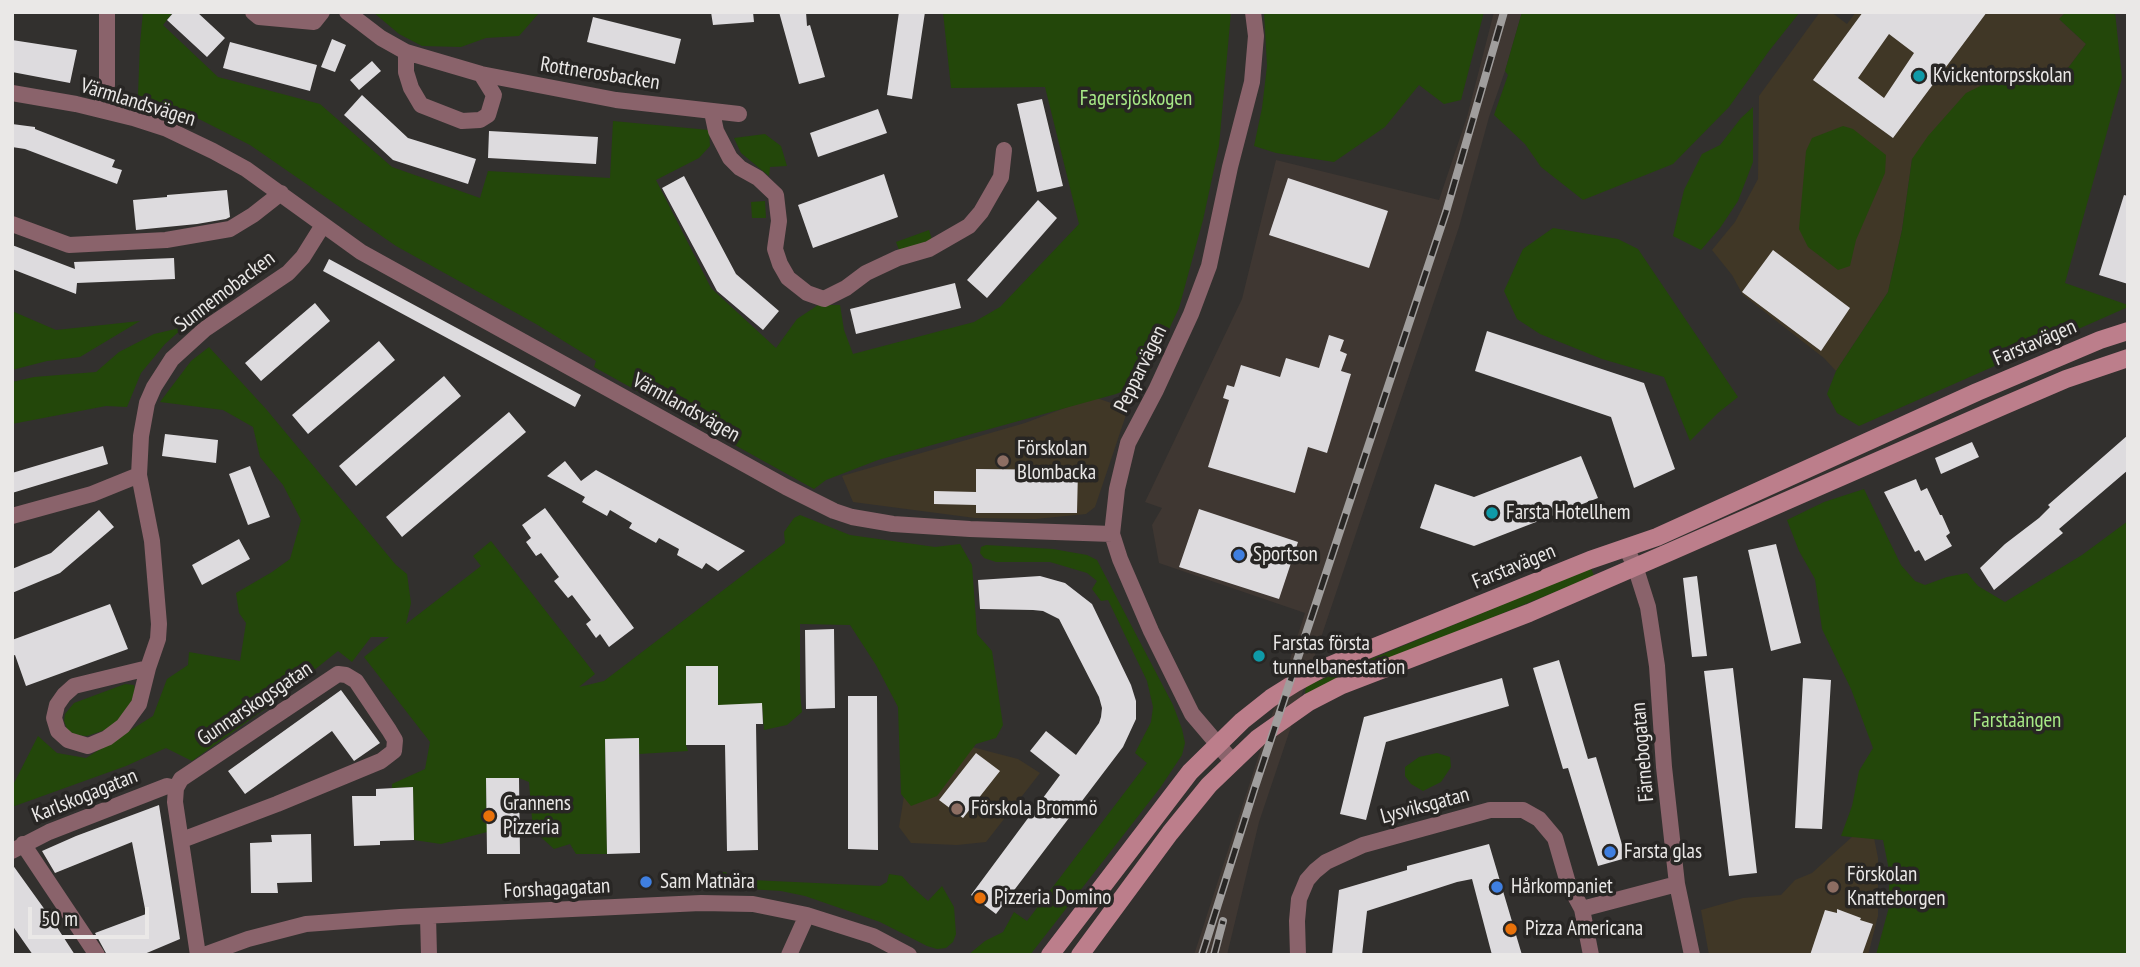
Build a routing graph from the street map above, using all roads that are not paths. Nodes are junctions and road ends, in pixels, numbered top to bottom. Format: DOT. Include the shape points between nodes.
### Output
graph roads {
  1 [pos="107,12"];
  2 [pos="253,12"];
  3 [pos="322,12"];
  4 [pos="347,12"];
  5 [pos="1252,12"];
  6 [pos="406,52"];
  7 [pos="481,74"];
  8 [pos="12,93"];
  9 [pos="101,110"];
  10 [pos="712,112"];
  11 [pos="739,114"];
  12 [pos="1004,150"];
  13 [pos="281,193"];
  14 [pos="12,224"];
  15 [pos="323,225"];
  16 [pos="2128,331"];
  17 [pos="2128,358"];
  18 [pos="139,475"];
  19 [pos="12,516"];
  20 [pos="1112,534"];
  21 [pos="1626,548"];
  22 [pos="1634,566"];
  23 [pos="148,667"];
  24 [pos="1217,744"];
  25 [pos="1232,761"];
  26 [pos="176,788"];
  27 [pos="182,840"];
  28 [pos="18,847"];
  29 [pos="1677,884"];
  30 [pos="1582,909"];
  31 [pos="807,915"];
  32 [pos="428,916"];
  33 [pos="97,955"];
  34 [pos="198,955"];
  35 [pos="204,955"];
  36 [pos="429,955"];
  37 [pos="789,955"];
  38 [pos="909,955"];
  39 [pos="1050,955"];
  40 [pos="1080,955"];
  41 [pos="1298,955"];
  42 [pos="1591,955"];
  43 [pos="1692,955"];
  1 -- 9 [label="street" via="107,85"];
  2 -- 3 [label="street" via="259,17 314,23"];
  4 -- 6 [label="street, Rottnerosbacken"];
  5 -- 20 [label="street, Pepparvägen" via="1256,36 1252,82 1209,266 1191,314 1128,443"];
  6 -- 7 [label="street, Rottnerosbacken"];
  6 -- 7 [label="street" via="406,72 421,105 462,121 480,120 488,114 494,95"];
  7 -- 10 [label="street, Rottnerosbacken" via="616,100"];
  8 -- 9 [label="street, Värmlandsvägen"];
  9 -- 13 [label="street, Värmlandsvägen" via="167,129 214,150"];
  10 -- 11 [label="street, Rottnerosbacken"];
  10 -- 12 [label="street" via="730,158 776,195 775,249 788,278 824,299 866,273 969,226 1000,177"];
  13 -- 14 [label="street" via="230,229 166,240 69,245"];
  13 -- 15 [label="street, Värmlandsvägen"];
  15 -- 18 [label="street, Sunnemobacken" via="288,273 205,329 172,359 147,403"];
  15 -- 20 [label="street, Värmlandsvägen" via="361,252 834,511 893,524"];
  16 -- 21 [label="street, Farstavägen" via="1977,392"];
  17 -- 22 [label="street" via="1985,413"];
  18 -- 19 [label="street" via="92,494"];
  18 -- 23 [label="street, Sunnemobacken" via="152,541 159,624"];
  20 -- 24 [label="street, Pepparvägen" via="1151,631 1192,714"];
  21 -- 22 [label="street, Färnebogatan"];
  21 -- 24 [label="street, Farstavägen" via="1319,670 1271,698"];
  22 -- 25 [label="street" via="1529,613 1342,685 1309,702"];
  22 -- 29 [label="street, Färnebogatan" via="1648,607 1657,666"];
  23 -- 23 [label="street, Sunnemobacken" via="74,686 57,705 58,731 68,740 88,746 107,738 139,704"];
  24 -- 25 [label="street, Pepparvägen"];
  24 -- 39 [label="street, Farstavägen" via="1190,772"];
  25 -- 40 [label="street" via="1170,833"];
  26 -- 27 [label="street"];
  26 -- 27 [label="street, Gunnarskogsgatan" via="181,779 338,674 356,681 395,740 394,751 381,761"];
  26 -- 28 [label="street, Karlskogagatan" via="167,786"];
  27 -- 34 [label="street"];
  28 -- 33 [label="street"];
  29 -- 30 [label="street"];
  29 -- 43 [label="street, Färnebogatan"];
  30 -- 41 [label="street, Lysviksgatan" via="1555,838 1539,819 1523,810 1490,810 1363,845 1315,870 1298,899"];
  30 -- 42 [label="street, Lysviksgatan"];
  31 -- 32 [label="street, Forshagagatan" via="753,904 701,903"];
  31 -- 37 [label="street"];
  31 -- 38 [label="street, Forshagagatan" via="873,936"];
  32 -- 35 [label="street, Forshagagatan" via="306,924"];
  32 -- 36 [label="street"];
}
